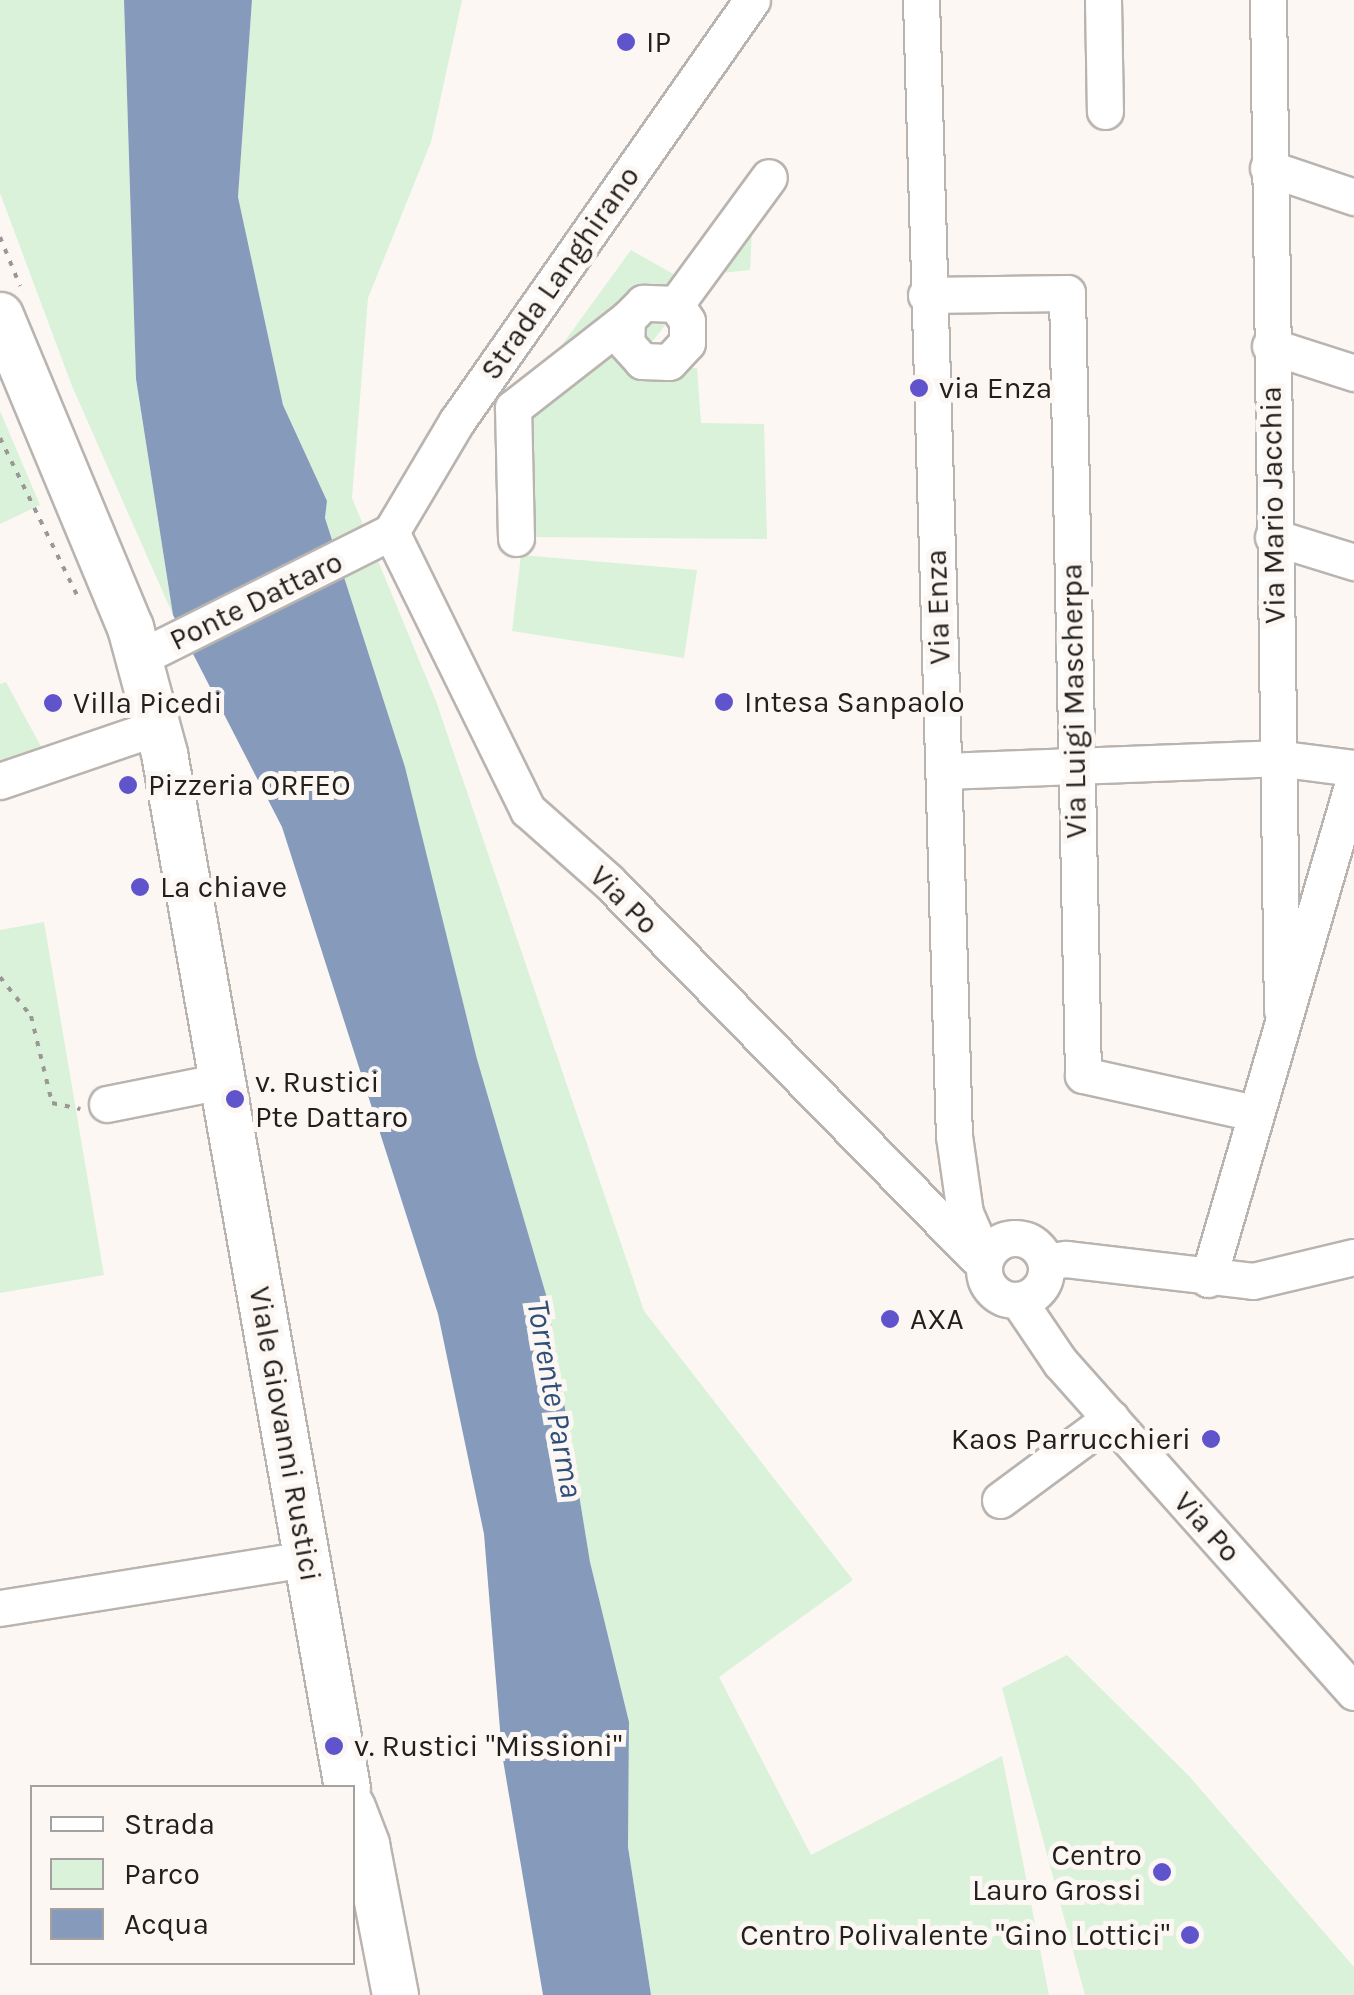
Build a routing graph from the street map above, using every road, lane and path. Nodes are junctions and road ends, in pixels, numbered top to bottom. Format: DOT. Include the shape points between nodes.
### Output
graph roads {
  1 [pos="752,0"];
  2 [pos="922,0"];
  3 [pos="1102,0"];
  4 [pos="1268,0"];
  5 [pos="1105,111"];
  6 [pos="1268,168"];
  7 [pos="769,177"];
  8 [pos="1354,197"];
  9 [pos="926,296"];
  10 [pos="676,304"];
  11 [pos="0,315"];
  12 [pos="627,319"];
  13 [pos="1270,346"];
  14 [pos="1354,373"];
  15 [pos="1273,536"];
  16 [pos="516,538"];
  17 [pos="382,539"];
  18 [pos="1354,562"];
  19 [pos="158,649"];
  20 [pos="158,727"];
  21 [pos="1276,758"];
  22 [pos="1075,763"];
  23 [pos="1354,768"];
  24 [pos="944,771"];
  25 [pos="1354,780"];
  26 [pos="0,781"];
  27 [pos="0,976"];
  28 [pos="1282,1010"];
  29 [pos="222,1081"];
  30 [pos="107,1104"];
  31 [pos="1254,1113"];
  32 [pos="953,1208"];
  33 [pos="991,1255"];
  34 [pos="1354,1257"];
  35 [pos="1208,1278"];
  36 [pos="1033,1285"];
  37 [pos="1111,1418"];
  38 [pos="1000,1500"];
  39 [pos="307,1559"];
  40 [pos="0,1608"];
  41 [pos="1354,1692"];
  42 [pos="346,1785"];
  43 [pos="355,1815"];
  44 [pos="355,1899"];
  45 [pos="370,1995"];
  46 [pos="395,1995"];
  1 -- 17 [label="street, Strada Langhirano"];
  2 -- 9 [label="street, Via Enza"];
  3 -- 5 [label="street"];
  4 -- 6 [label="street, Via Mario Jacchia"];
  6 -- 8 [label="street"];
  6 -- 13 [label="street, Via Mario Jacchia"];
  7 -- 10 [label="street"];
  9 -- 22 [label="street, Via Luigi Mascherpa" via="1067,293"];
  9 -- 24 [label="street, Via Enza"];
  10 -- 12 [label="street" via="643,303"];
  10 -- 12 [label="street" via="688,321 687,343 668,362 642,362 626,343"];
  11 -- 19 [label="main road, Viale Giovanni Rustici"];
  12 -- 16 [label="street" via="513,408"];
  13 -- 14 [label="street"];
  13 -- 15 [label="street, Via Mario Jacchia"];
  15 -- 18 [label="street"];
  15 -- 21 [label="street, Via Mario Jacchia"];
  17 -- 19 [label="street, Ponte Dattaro"];
  17 -- 32 [label="street, Via Po" via="528,810"];
  19 -- 20 [label="main road, Viale Giovanni Rustici"];
  20 -- 26 [label="street"];
  20 -- 29 [label="main road, Viale Giovanni Rustici"];
  21 -- 22 [label="street"];
  21 -- 23 [label="street"];
  21 -- 28 [label="street, Via Mario Jacchia"];
  22 -- 24 [label="street"];
  22 -- 31 [label="street, Via Luigi Mascherpa" via="1083,1075"];
  24 -- 32 [label="street, Via Enza"];
  25 -- 28 [label="street, Via Mario Jacchia"];
  27 -- 30 [label="path" via="31,1016 52,1103 63,1110"];
  28 -- 31 [label="street, Via Mario Jacchia"];
  29 -- 30 [label="street"];
  29 -- 39 [label="main road, Viale Giovanni Rustici"];
  31 -- 35 [label="street, Via Mario Jacchia"];
  32 -- 33 [label="street, Via Po"];
  33 -- 36 [label="street, Via Po" via="992,1291"];
  33 -- 36 [label="street, Via Po" via="1035,1244"];
  34 -- 35 [label="street" via="1253,1281"];
  35 -- 36 [label="street" via="1066,1258"];
  36 -- 37 [label="street, Via Po" via="1060,1362"];
  37 -- 38 [label="street"];
  37 -- 41 [label="street, Via Po"];
  39 -- 40 [label="street"];
  39 -- 42 [label="main road, Viale Giovanni Rustici"];
  43 -- 46 [label="main road"];
  44 -- 45 [label="main road"];
}
